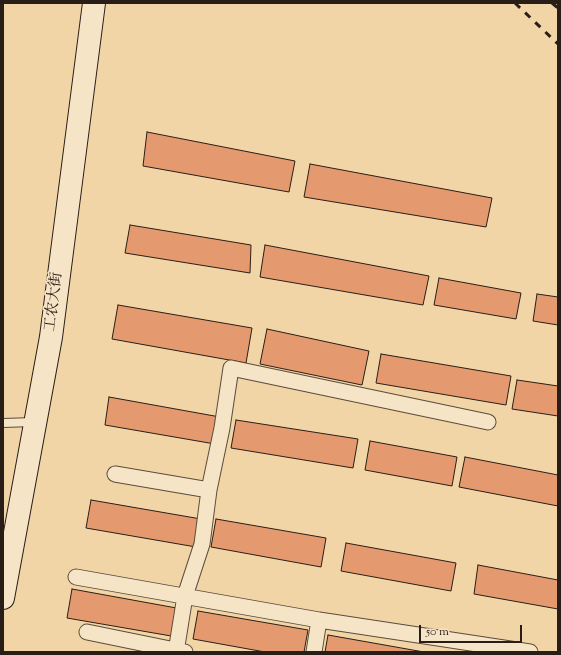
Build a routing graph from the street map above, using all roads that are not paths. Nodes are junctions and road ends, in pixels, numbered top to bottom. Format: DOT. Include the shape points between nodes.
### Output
graph roads {
  1 [pos="94,3"];
  2 [pos="35,422"];
  3 [pos="488,422"];
  4 [pos="3,423"];
  5 [pos="115,474"];
  6 [pos="210,490"];
  7 [pos="76,577"];
  8 [pos="186,596"];
  9 [pos="3,598"];
  10 [pos="320,620"];
  11 [pos="88,632"];
  12 [pos="180,651"];
  13 [pos="314,652"];
  14 [pos="530,652"];
  1 -- 2 [label="main road, 工农大街" via="51,337"];
  2 -- 4 [label="lane"];
  2 -- 9 [label="main road, 工农大街"];
  3 -- 6 [label="street" via="231,368"];
  5 -- 6 [label="street"];
  6 -- 8 [label="street" via="202,544"];
  7 -- 8 [label="street"];
  8 -- 10 [label="street"];
  8 -- 12 [label="street"];
  10 -- 13 [label="street"];
  10 -- 14 [label="street"];
  11 -- 12 [label="street"];
}
